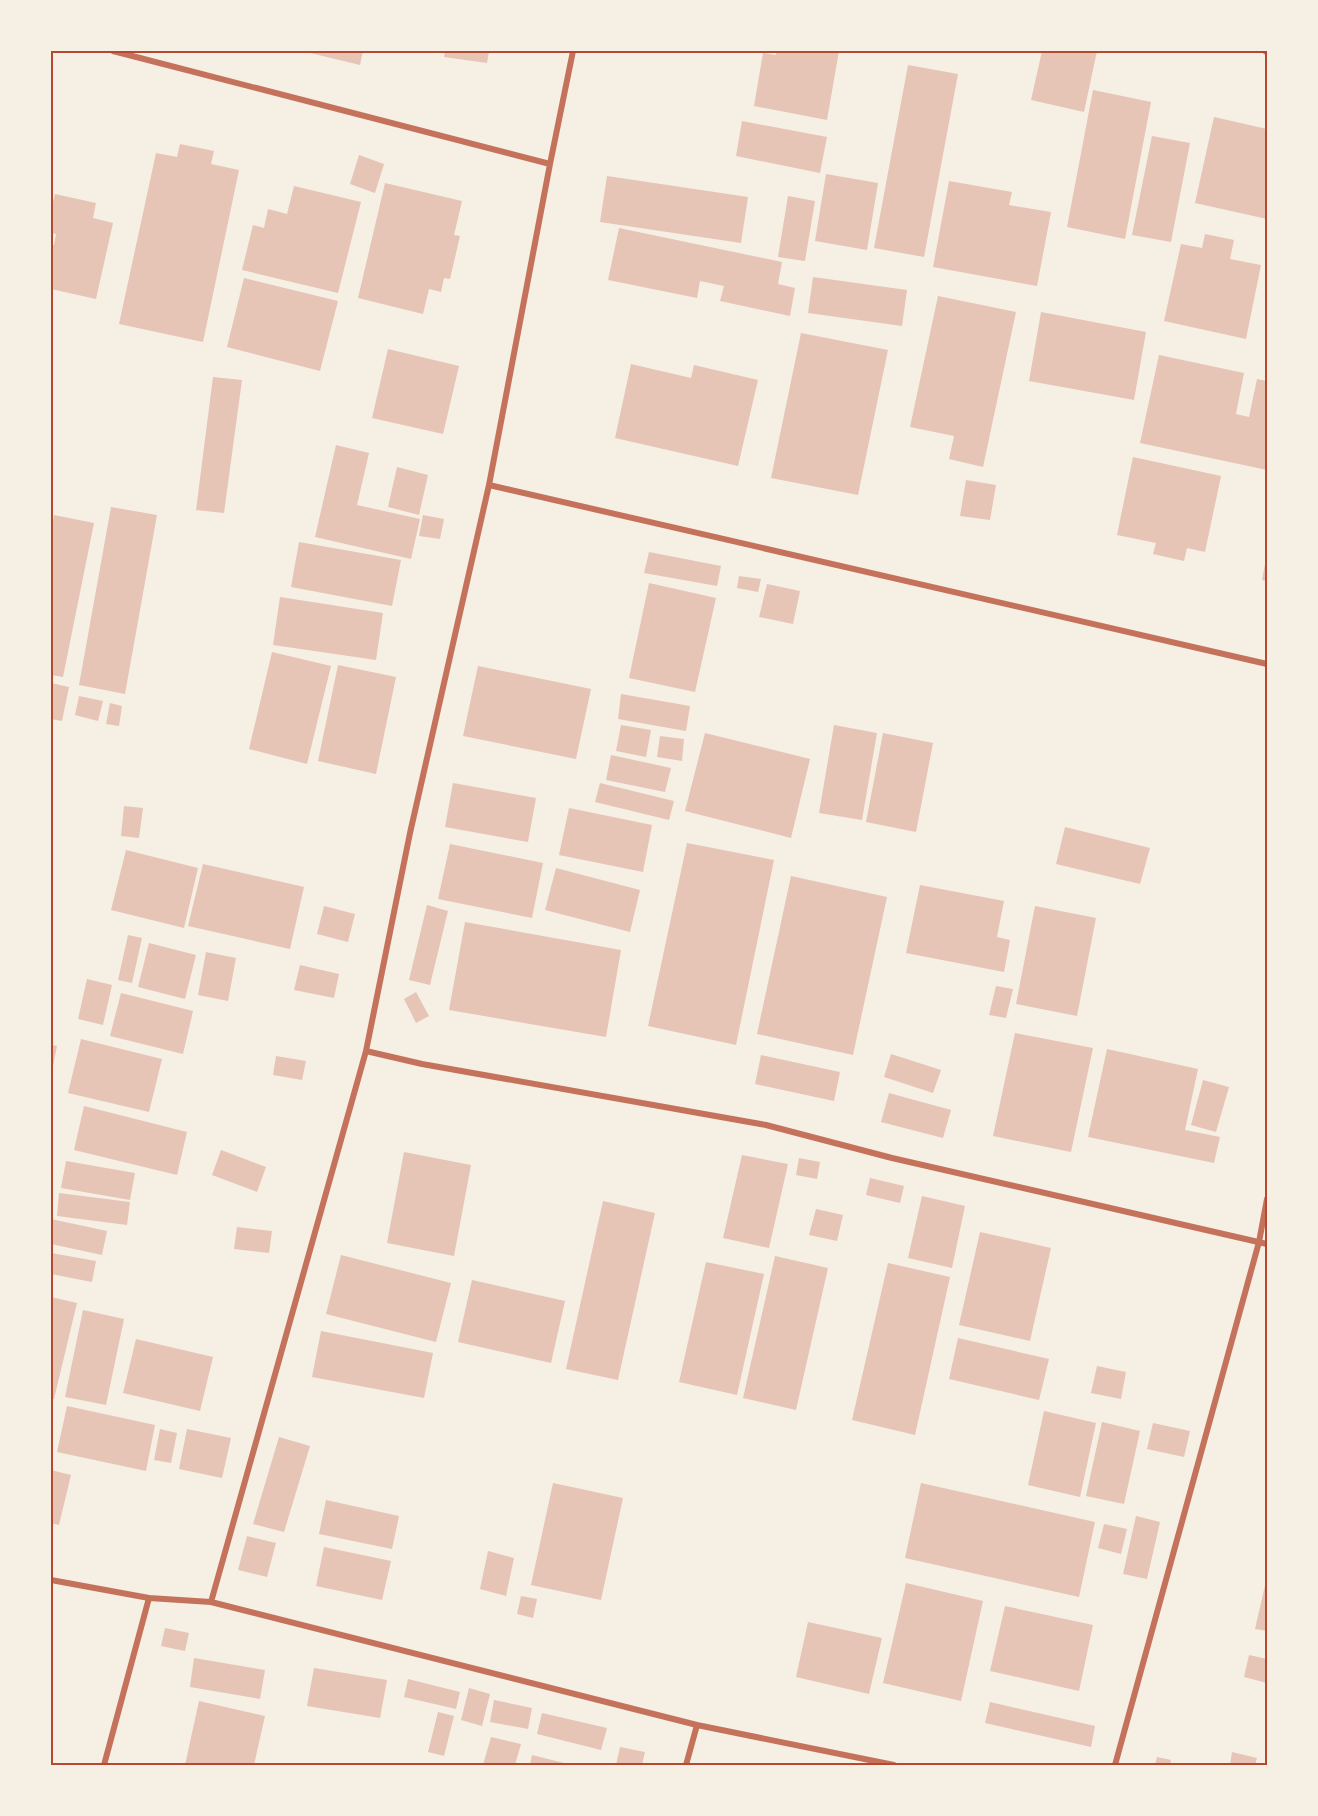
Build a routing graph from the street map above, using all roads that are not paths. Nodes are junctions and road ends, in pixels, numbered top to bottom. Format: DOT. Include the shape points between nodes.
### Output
graph roads {
  1 [pos="113,51"];
  2 [pos="573,51"];
  3 [pos="550,164"];
  4 [pos="489,485"];
  5 [pos="1267,664"];
  6 [pos="366,1051"];
  7 [pos="1267,1199"];
  8 [pos="1259,1242"];
  9 [pos="1267,1244"];
  10 [pos="51,1580"];
  11 [pos="149,1598"];
  12 [pos="211,1602"];
  13 [pos="697,1725"];
  14 [pos="104,1765"];
  15 [pos="686,1765"];
  16 [pos="894,1765"];
  17 [pos="1115,1765"];
  1 -- 3 [label="street"];
  2 -- 3 [label="street"];
  3 -- 4 [label="street"];
  4 -- 5 [label="street"];
  4 -- 6 [label="street" via="410,832"];
  6 -- 8 [label="street" via="766,1125 892,1158"];
  6 -- 12 [label="street"];
  7 -- 8 [label="street"];
  8 -- 9 [label="street"];
  8 -- 17 [label="street"];
  10 -- 11 [label="street"];
  11 -- 12 [label="street"];
  11 -- 14 [label="street"];
  12 -- 13 [label="street"];
  13 -- 15 [label="street"];
  13 -- 16 [label="street"];
}
